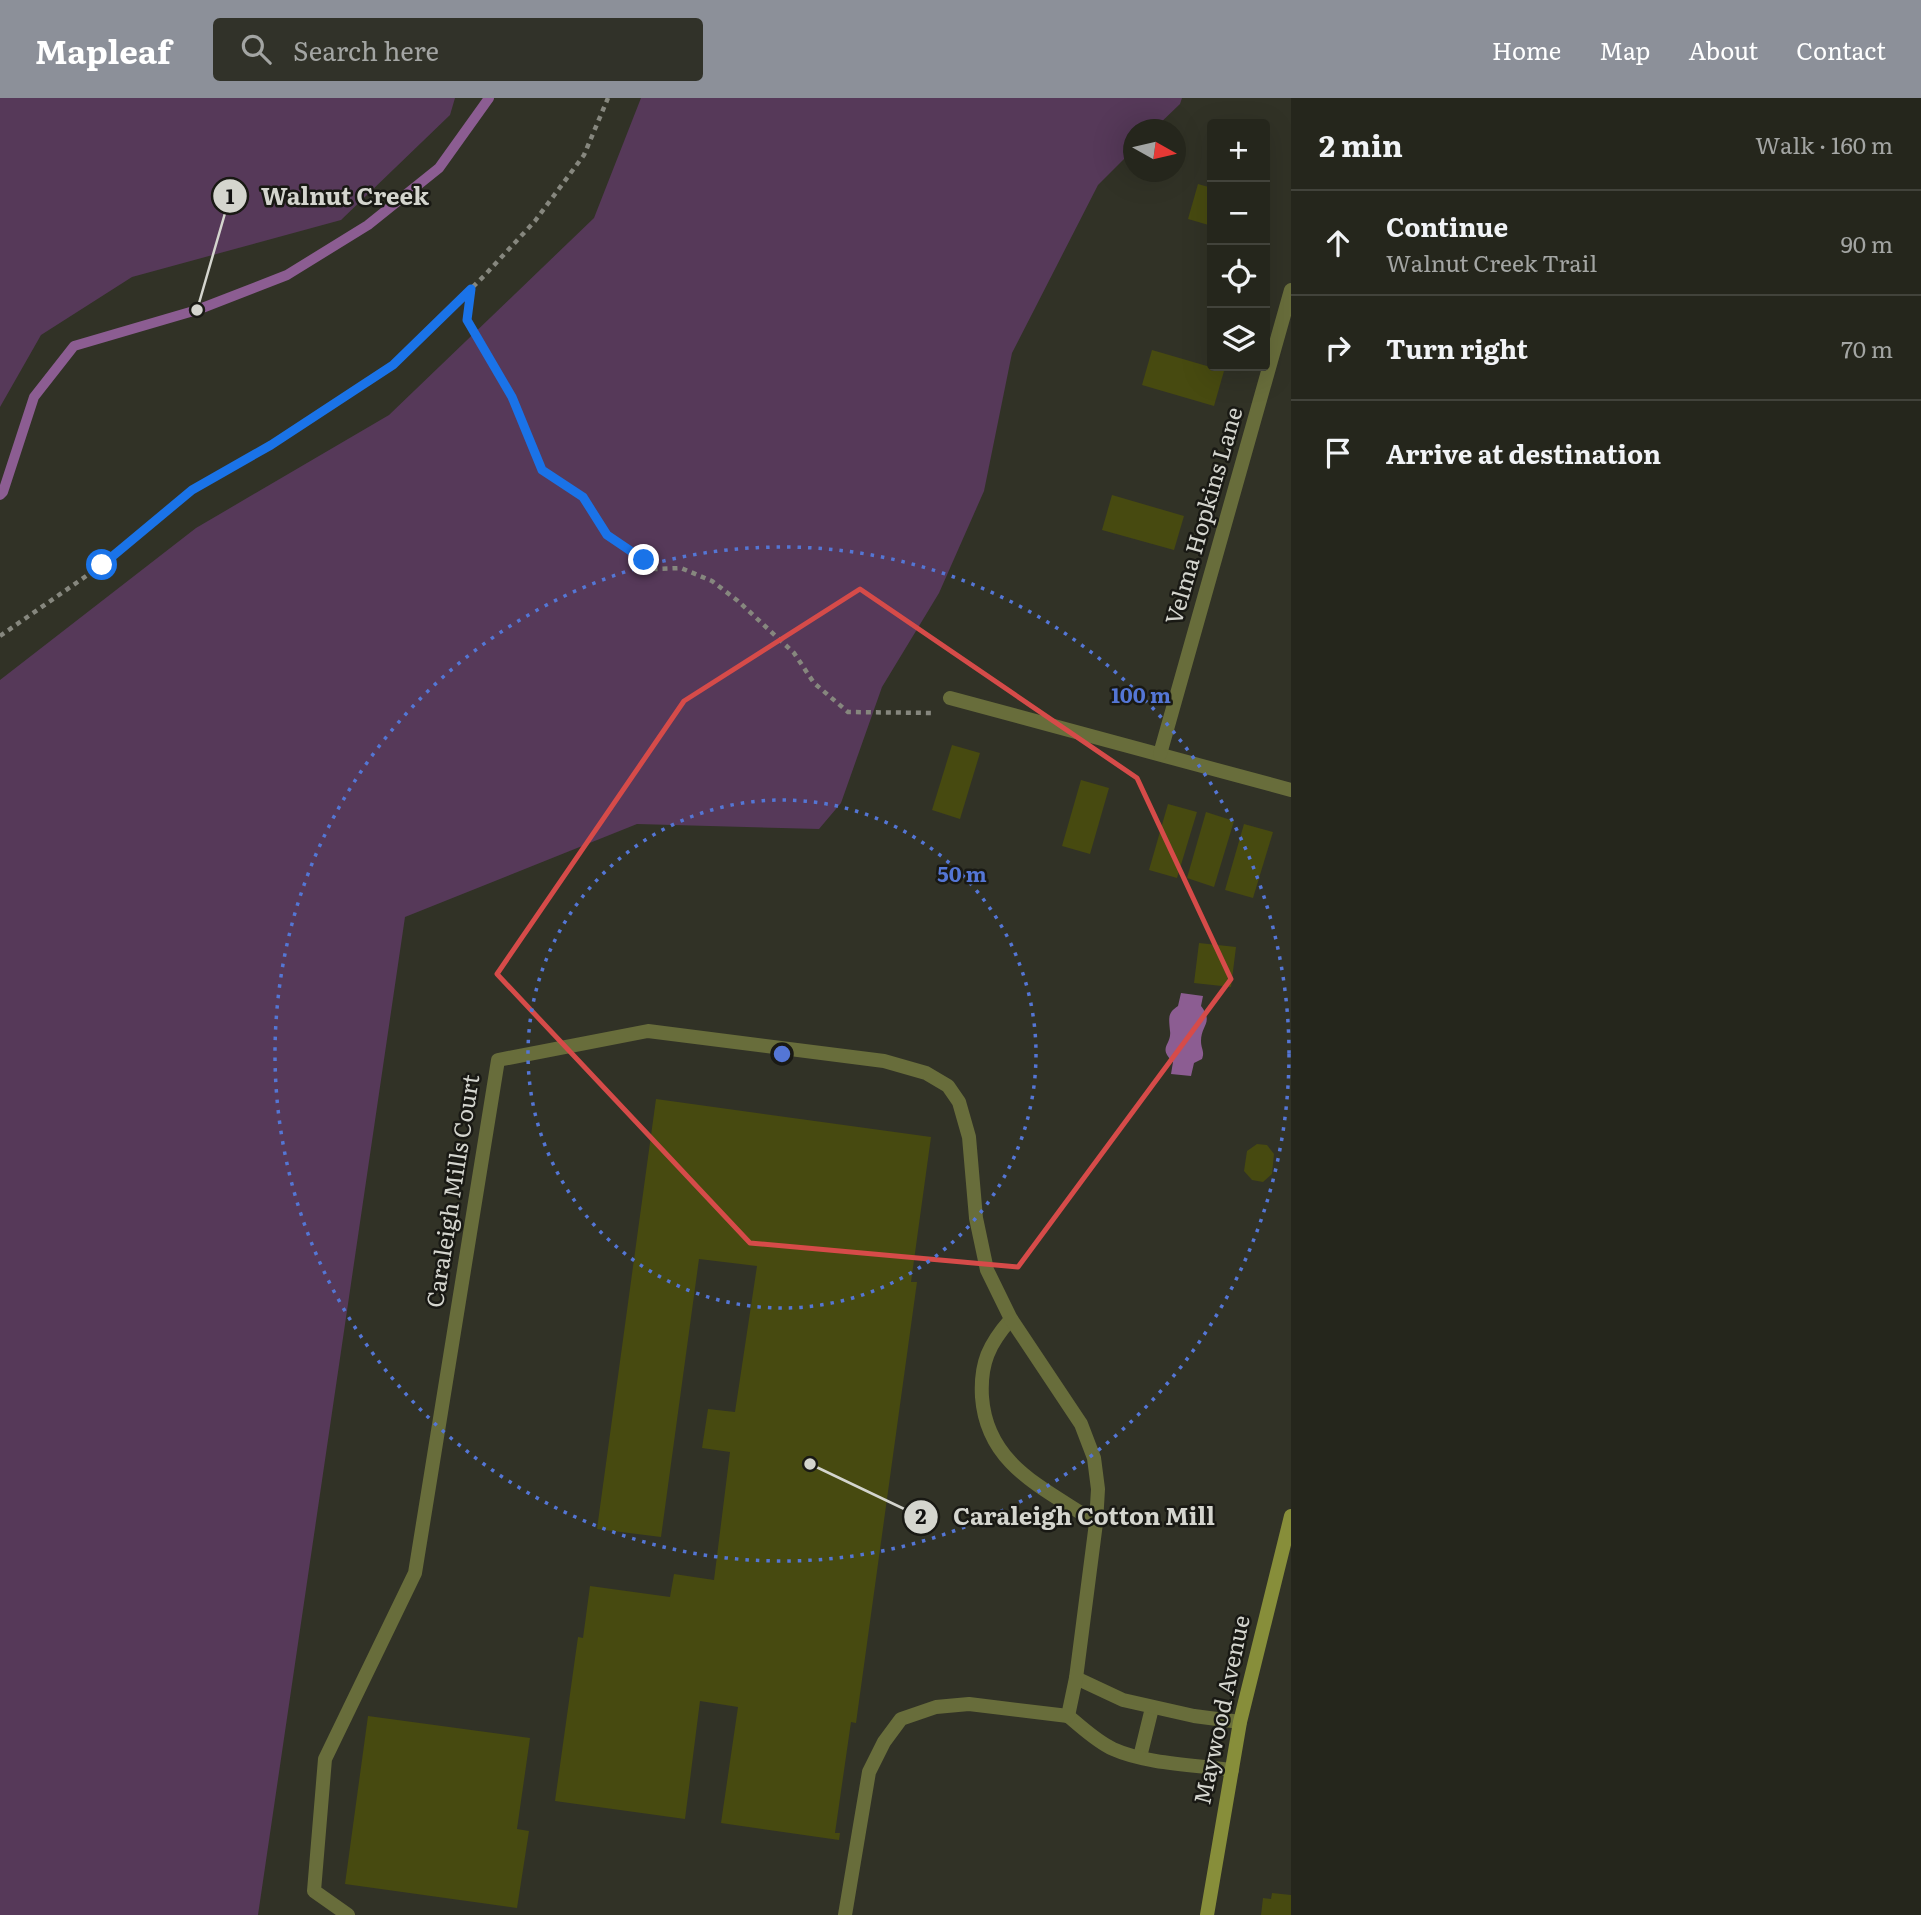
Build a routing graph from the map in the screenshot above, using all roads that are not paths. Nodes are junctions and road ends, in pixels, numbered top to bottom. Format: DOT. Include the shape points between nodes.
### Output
graph roads {
  1 [pos="1291,290"];
  2 [pos="950,698"];
  3 [pos="1160,754"];
  4 [pos="1291,790"];
  5 [pos="1011,1319"];
  6 [pos="1291,1516"];
  7 [pos="1096,1523"];
  8 [pos="1285,1562"];
  9 [pos="1076,1678"];
  10 [pos="1153,1708"];
  11 [pos="1068,1716"];
  12 [pos="1240,1723"];
  13 [pos="1140,1757"];
  14 [pos="1233,1770"];
  15 [pos="348,1915"];
  16 [pos="845,1915"];
  17 [pos="1208,1915"];
  1 -- 3 [label="street, Velma Hopkins Lane"];
  2 -- 3 [label="street"];
  3 -- 4 [label="street"];
  5 -- 7 [label="street, Caraleigh Mills Court" via="1081,1424 1094,1458"];
  5 -- 7 [label="street" via="988,1349 983,1369 983,1412 989,1432 1014,1467"];
  5 -- 15 [label="street, Caraleigh Mills Court" via="987,1270 959,1102 948,1086 926,1073 884,1061 648,1031 498,1060 415,1573 325,1759 314,1891"];
  6 -- 8 [label="main road, Maywood Avenue"];
  7 -- 9 [label="street, Caraleigh Mills Court"];
  8 -- 12 [label="main road, Maywood Avenue"];
  9 -- 10 [label="street"];
  9 -- 11 [label="street, Caraleigh Mills Court"];
  10 -- 12 [label="street"];
  10 -- 13 [label="street"];
  11 -- 13 [label="street" via="1098,1741"];
  11 -- 16 [label="street" via="969,1704 936,1707 901,1719 869,1772"];
  12 -- 14 [label="main road, Maywood Avenue"];
  13 -- 14 [label="street"];
  14 -- 17 [label="main road, Maywood Avenue"];
}
